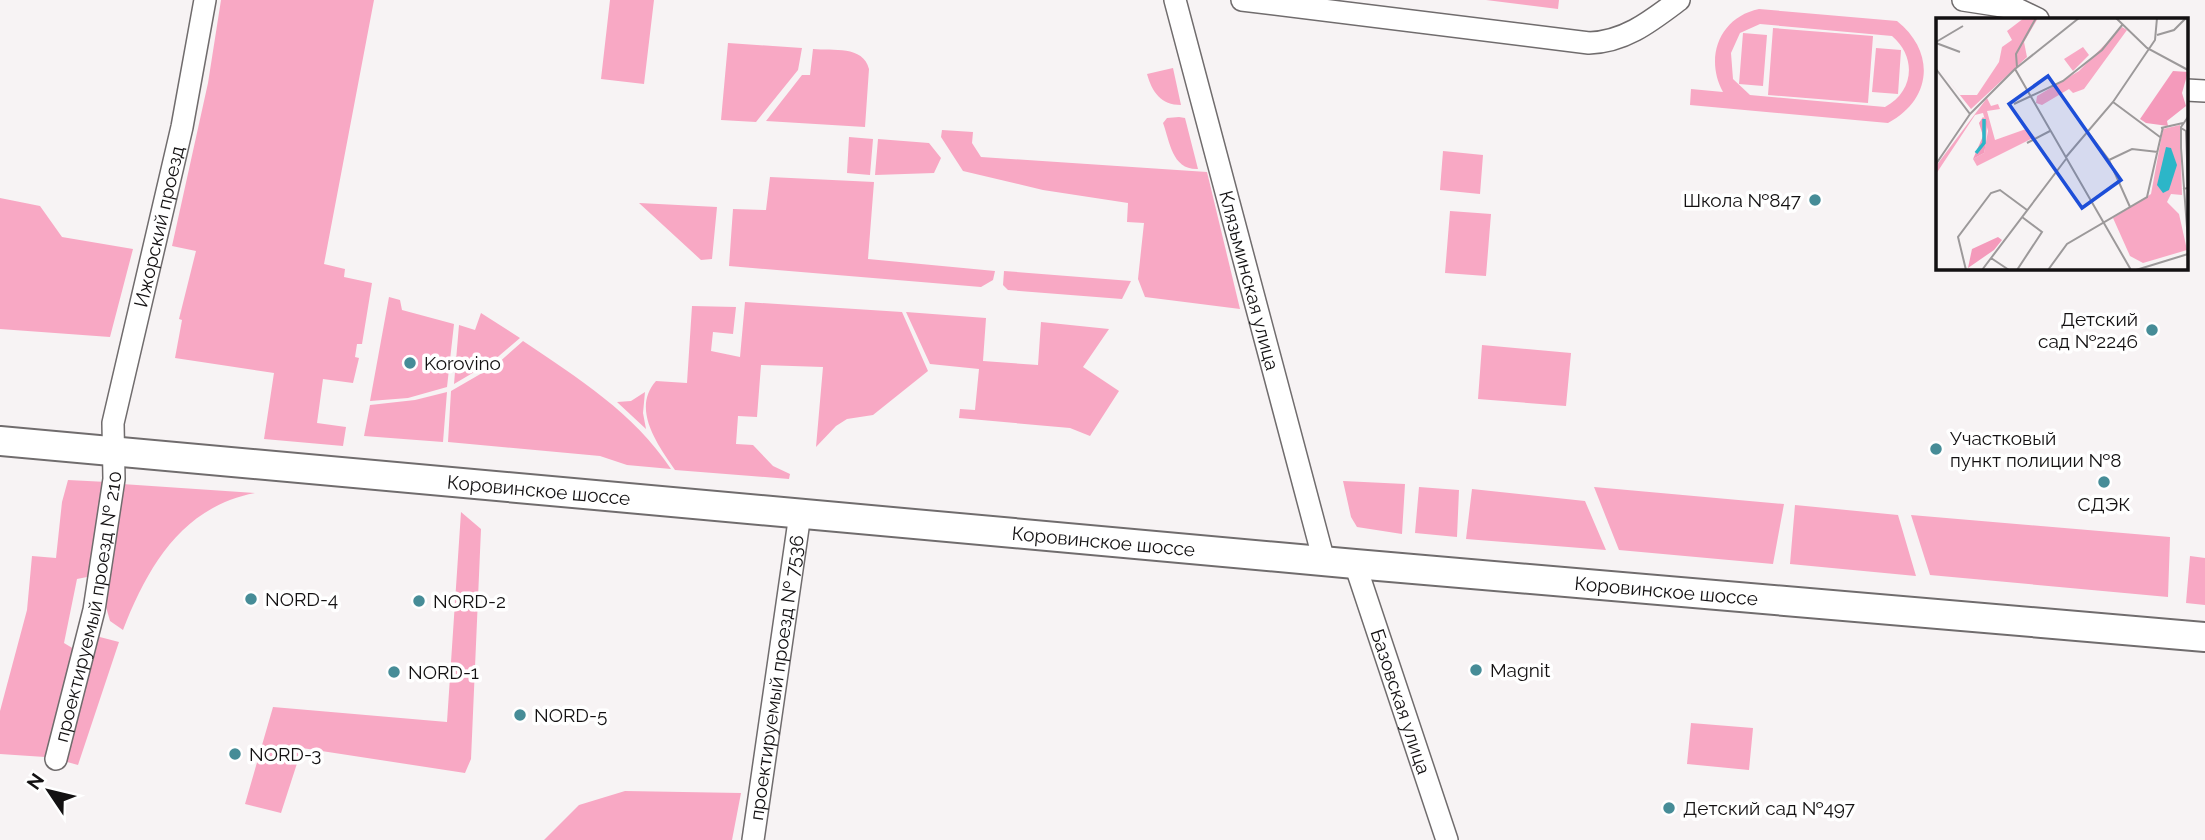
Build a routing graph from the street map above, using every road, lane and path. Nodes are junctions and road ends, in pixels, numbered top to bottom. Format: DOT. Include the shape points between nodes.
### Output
graph roads {
  1 [pos="205,0"];
  2 [pos="1175,0"];
  3 [pos="1242,0"];
  4 [pos="1679,0"];
  5 [pos="1963,0"];
  6 [pos="2036,18"];
  7 [pos="0,442"];
  8 [pos="114,452"];
  9 [pos="800,514"];
  10 [pos="1324,561"];
  11 [pos="1355,564"];
  12 [pos="2205,637"];
  13 [pos="56,759"];
  14 [pos="753,840"];
  15 [pos="1447,840"];
  1 -- 8 [label="street, Ижорский проезд" via="182,127 113,423"];
  2 -- 10 [label="street, Клязьминская улица"];
  3 -- 4 [label="street" via="1596,43 1626,36"];
  5 -- 6 [label="street" via="2015,8"];
  7 -- 8 [label="main road, Коровинское шоссе"];
  8 -- 9 [label="main road, Коровинское шоссе"];
  8 -- 13 [label="street, проектируемый проезд № 210" via="94,610"];
  9 -- 10 [label="main road, Коровинское шоссе"];
  9 -- 14 [label="street, проектируемый проезд № 7536"];
  10 -- 11 [label="main road, Коровинское шоссе"];
  11 -- 12 [label="main road, Коровинское шоссе"];
  11 -- 15 [label="street, Базовская улица"];
}
